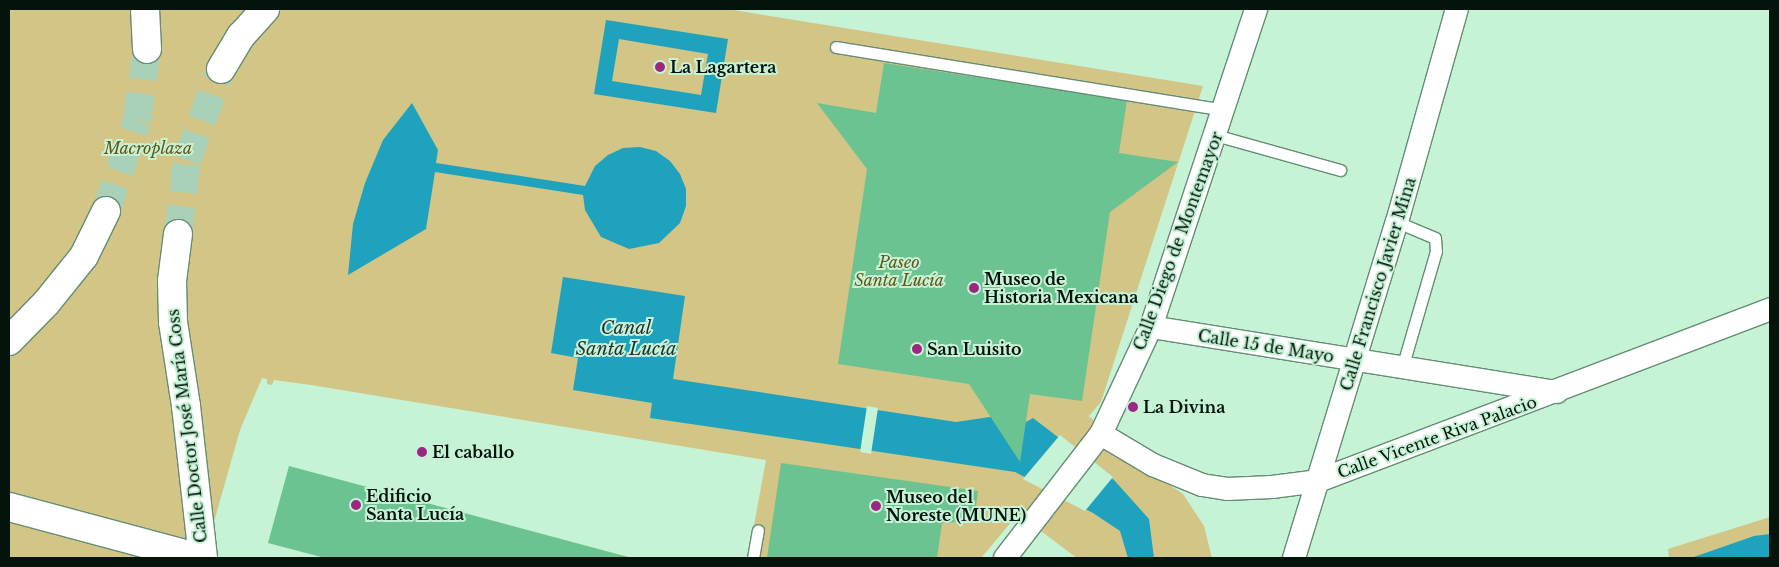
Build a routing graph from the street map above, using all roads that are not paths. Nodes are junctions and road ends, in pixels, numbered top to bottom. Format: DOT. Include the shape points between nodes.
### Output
graph roads {
  1 [pos="145,9"];
  2 [pos="264,9"];
  3 [pos="1256,9"];
  4 [pos="1457,9"];
  5 [pos="836,48"];
  6 [pos="147,50"];
  7 [pos="221,69"];
  8 [pos="1224,110"];
  9 [pos="1216,135"];
  10 [pos="1340,170"];
  11 [pos="106,211"];
  12 [pos="1397,222"];
  13 [pos="178,234"];
  14 [pos="1770,310"];
  15 [pos="1151,327"];
  16 [pos="9,341"];
  17 [pos="1355,361"];
  18 [pos="1402,368"];
  19 [pos="1559,392"];
  20 [pos="1096,441"];
  21 [pos="1318,481"];
  22 [pos="9,507"];
  23 [pos="758,530"];
  24 [pos="202,558"];
  25 [pos="753,558"];
  26 [pos="1005,558"];
  27 [pos="1294,558"];
  1 -- 6 [label="street"];
  2 -- 7 [label="street" via="241,36"];
  3 -- 8 [label="street, Calle Diego de Montemayor"];
  4 -- 12 [label="street, Calle Francisco Javier Mina"];
  5 -- 8 [label="lane"];
  8 -- 9 [label="street, Calle Diego de Montemayor"];
  9 -- 10 [label="lane"];
  9 -- 15 [label="street, Calle Diego de Montemayor"];
  11 -- 16 [label="street" via="84,256 47,302"];
  12 -- 17 [label="street, Calle Francisco Javier Mina"];
  12 -- 18 [label="lane" via="1436,238 1436,251"];
  13 -- 24 [label="street, Calle Doctor José María Coss" via="172,281 172,322 186,406"];
  14 -- 19 [label="street, Calle Vicente Riva Palacio"];
  15 -- 17 [label="street, Calle 15 de Mayo"];
  15 -- 20 [label="street, Calle Diego de Montemayor"];
  17 -- 18 [label="street, Calle 15 de Mayo"];
  17 -- 21 [label="street, Calle Francisco Javier Mina"];
  18 -- 19 [label="street, Calle 15 de Mayo"];
  19 -- 21 [label="street, Calle Vicente Riva Palacio"];
  20 -- 21 [label="street, Calle Vicente Riva Palacio" via="1202,485 1227,489 1272,488"];
  20 -- 26 [label="street, Calle Diego de Montemayor"];
  21 -- 27 [label="street, Calle Francisco Javier Mina"];
  22 -- 24 [label="street"];
  23 -- 25 [label="lane"];
}
